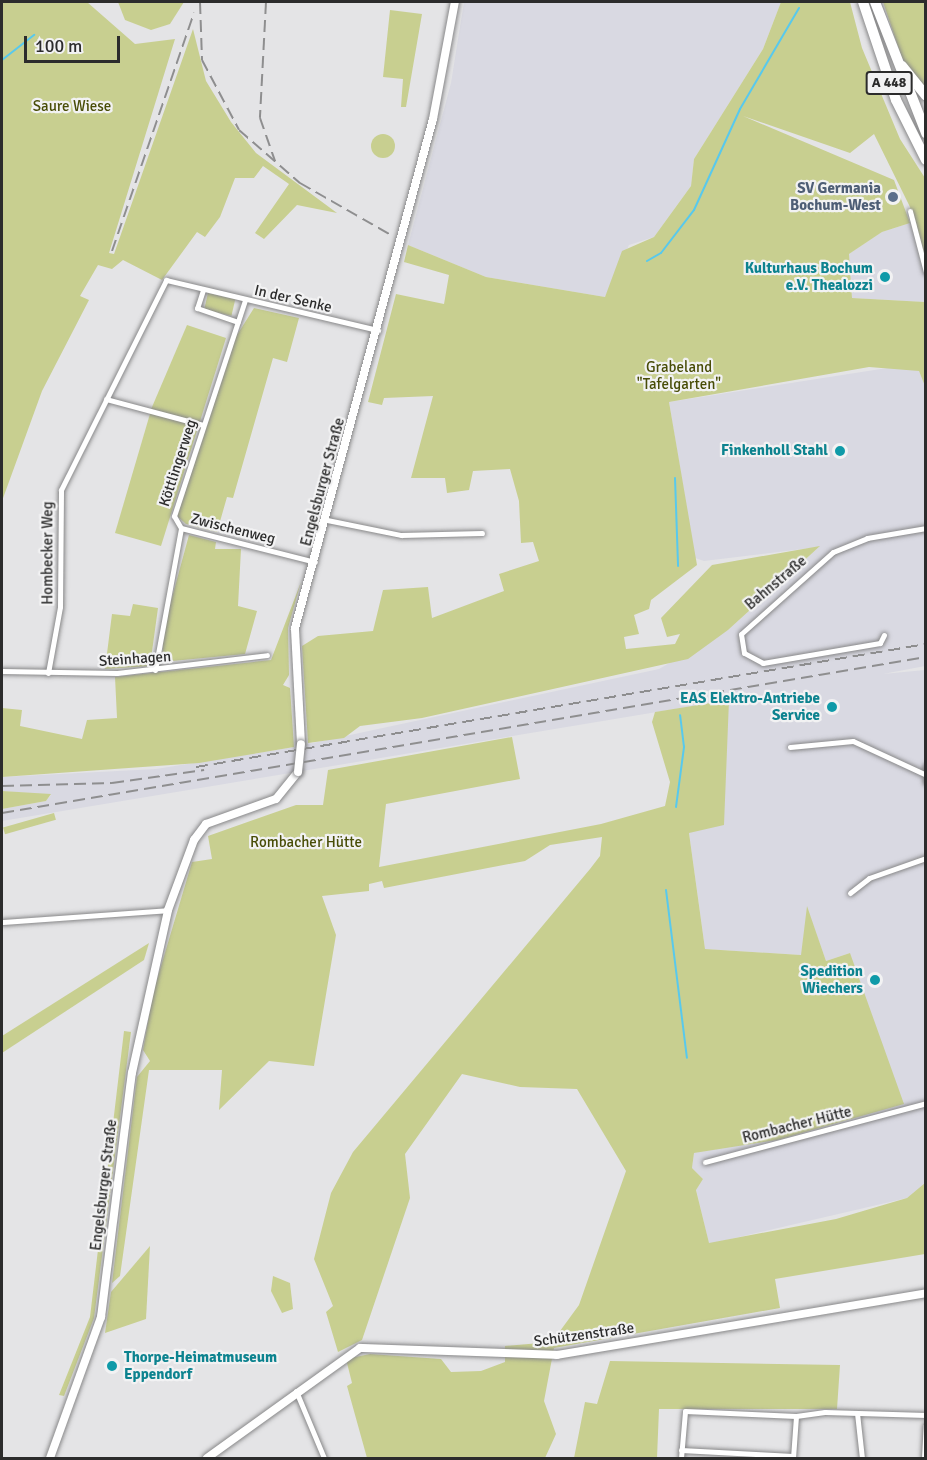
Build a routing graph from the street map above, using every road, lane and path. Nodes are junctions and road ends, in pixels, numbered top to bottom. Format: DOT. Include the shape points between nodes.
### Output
graph roads {
  1 [pos="455,2"];
  2 [pos="863,2"];
  3 [pos="876,3"];
  4 [pos="926,96"];
  5 [pos="926,134"];
  6 [pos="926,159"];
  7 [pos="910,211"];
  8 [pos="926,272"];
  9 [pos="203,290"];
  10 [pos="245,300"];
  11 [pos="238,322"];
  12 [pos="378,330"];
  13 [pos="106,399"];
  14 [pos="203,424"];
  15 [pos="327,520"];
  16 [pos="181,528"];
  17 [pos="926,528"];
  18 [pos="482,533"];
  19 [pos="315,562"];
  20 [pos="884,635"];
  21 [pos="267,655"];
  22 [pos="155,670"];
  23 [pos="2,671"];
  24 [pos="48,674"];
  25 [pos="790,747"];
  26 [pos="926,766"];
  27 [pos="924,774"];
  28 [pos="926,782"];
  29 [pos="926,858"];
  30 [pos="850,892"];
  31 [pos="168,910"];
  32 [pos="2,922"];
  33 [pos="926,1103"];
  34 [pos="896,1112"];
  35 [pos="898,1119"];
  36 [pos="705,1162"];
  37 [pos="926,1293"];
  38 [pos="296,1391"];
  39 [pos="857,1413"];
  40 [pos="926,1415"];
  41 [pos="796,1416"];
  42 [pos="926,1425"];
  43 [pos="681,1450"];
  44 [pos="793,1457"];
  45 [pos="50,1458"];
  46 [pos="207,1458"];
  47 [pos="324,1458"];
  48 [pos="681,1458"];
  49 [pos="862,1458"];
  50 [pos="924,1458"];
  1 -- 12 [label="street, Engelsburger Straße" via="440,90"];
  2 -- 6 [label="highway, A 448" via="896,100"];
  3 -- 4 [label="highway" via="884,11 908,77"];
  3 -- 5 [label="highway, A 448"];
  7 -- 8 [label="street"];
  9 -- 10 [label="street, In der Senke"];
  9 -- 11 [label="street" via="197,308"];
  9 -- 13 [label="street, In der Senke" via="174,278 162,284"];
  10 -- 11 [label="street, Köttlingerweg"];
  10 -- 12 [label="street, In der Senke"];
  11 -- 14 [label="street, Köttlingerweg"];
  12 -- 15 [label="street, Engelsburger Straße"];
  13 -- 14 [label="street"];
  13 -- 24 [label="street, Hombecker Weg" via="59,498 60,607"];
  14 -- 16 [label="street, Köttlingerweg" via="174,516"];
  15 -- 18 [label="street" via="401,535"];
  15 -- 19 [label="street, Engelsburger Straße"];
  16 -- 19 [label="street, Zwischenweg"];
  16 -- 22 [label="street, Köttlingerweg"];
  17 -- 20 [label="street, Bahnstraße" via="867,538 833,552 741,634 744,653 763,663 880,643"];
  19 -- 31 [label="street, Engelsburger Straße, bridge" via="294,638 301,744 298,772 276,799 206,824 194,840"];
  21 -- 22 [label="street, Steinhagen"];
  22 -- 24 [label="street, Steinhagen"];
  23 -- 24 [label="street, Steinhagen"];
  25 -- 27 [label="street" via="853,741"];
  26 -- 27 [label="street"];
  27 -- 28 [label="street"];
  29 -- 30 [label="street" via="869,878"];
  31 -- 32 [label="street"];
  31 -- 45 [label="street, Engelsburger Straße" via="132,1073 101,1317"];
  33 -- 34 [label="street, Rombacher Hütte"];
  34 -- 35 [label="street"];
  34 -- 36 [label="street, Rombacher Hütte"];
  37 -- 38 [label="street, Schützenstraße" via="550,1355 360,1348"];
  38 -- 46 [label="street, Schützenstraße"];
  38 -- 47 [label="street"];
  39 -- 40 [label="street"];
  39 -- 41 [label="street"];
  39 -- 49 [label="street"];
  41 -- 43 [label="street" via="688,1411"];
  41 -- 44 [label="street"];
  42 -- 50 [label="street"];
  43 -- 44 [label="street"];
  43 -- 48 [label="street"];
}
